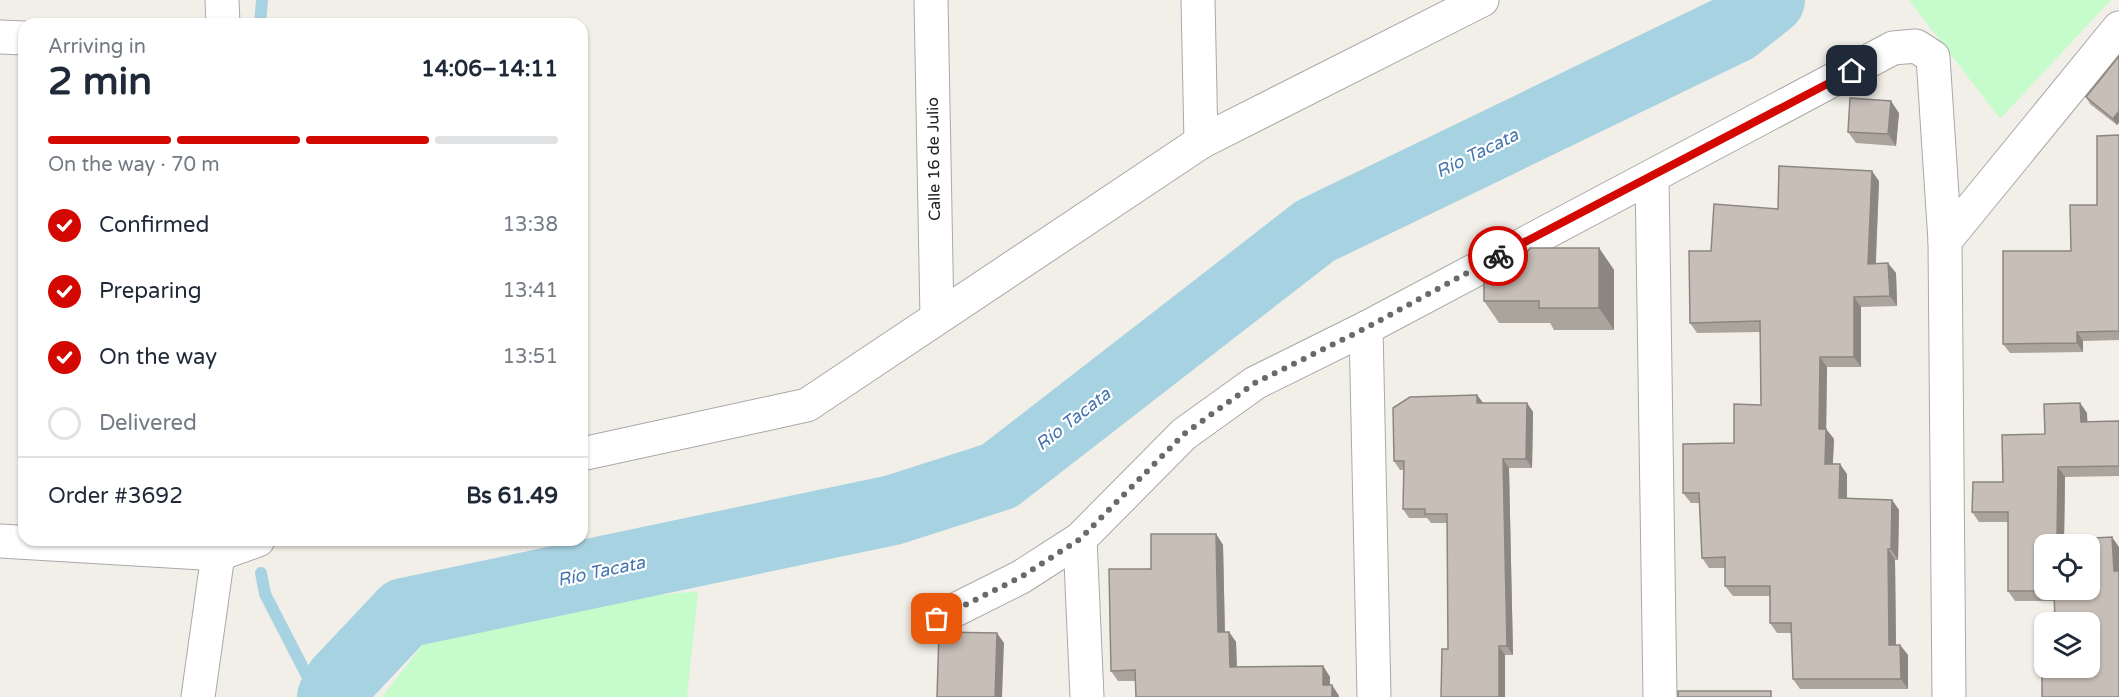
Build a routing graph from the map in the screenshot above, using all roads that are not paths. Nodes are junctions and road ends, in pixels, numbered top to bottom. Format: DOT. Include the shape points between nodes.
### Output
graph roads {
  1 [pos="222,0"];
  2 [pos="931,0"];
  3 [pos="1198,0"];
  4 [pos="1482,0"];
  5 [pos="223,18"];
  6 [pos="2119,28"];
  7 [pos="0,37"];
  8 [pos="18,38"];
  9 [pos="1201,142"];
  10 [pos="1652,177"];
  11 [pos="1945,242"];
  12 [pos="937,318"];
  13 [pos="1366,328"];
  14 [pos="588,453"];
  15 [pos="1080,539"];
  16 [pos="0,541"];
  17 [pos="18,541"];
  18 [pos="183,546"];
  19 [pos="220,547"];
  20 [pos="937,619"];
  21 [pos="198,697"];
  22 [pos="1087,697"];
  23 [pos="1374,697"];
  24 [pos="1660,697"];
  25 [pos="1949,697"];
  1 -- 5 [label="street"];
  2 -- 12 [label="street, Calle 16 de Julio"];
  3 -- 9 [label="street"];
  4 -- 9 [label="street"];
  6 -- 11 [label="street"];
  7 -- 8 [label="street"];
  9 -- 12 [label="street"];
  10 -- 11 [label="street" via="1893,48 1916,46 1933,57"];
  10 -- 13 [label="street"];
  10 -- 24 [label="street"];
  11 -- 25 [label="street"];
  12 -- 14 [label="street" via="807,405"];
  13 -- 15 [label="street" via="1255,383 1184,434"];
  13 -- 23 [label="street"];
  15 -- 20 [label="street" via="1021,577"];
  15 -- 22 [label="street"];
  16 -- 17 [label="street"];
  18 -- 19 [label="street"];
  19 -- 21 [label="street"];
}
